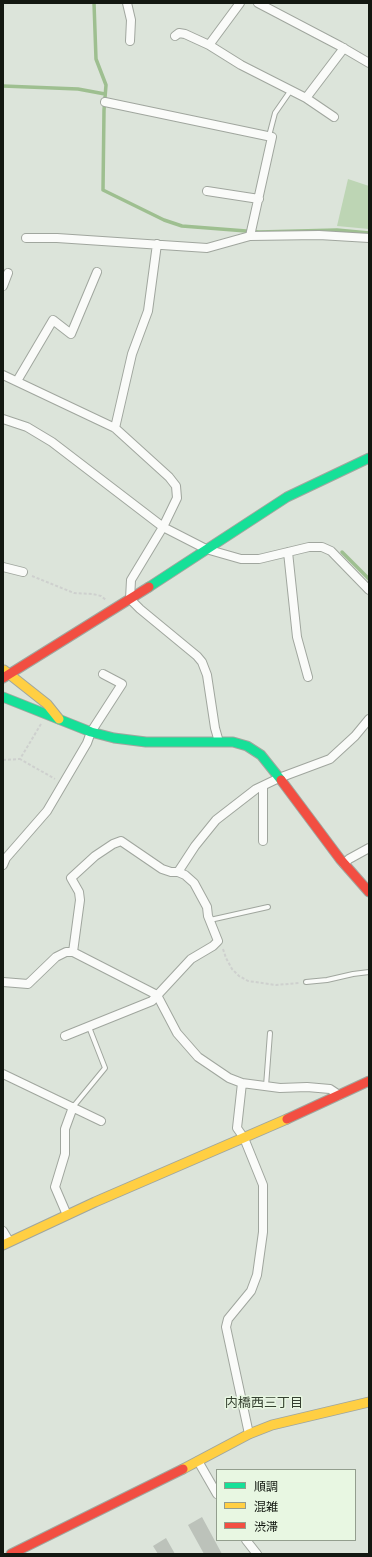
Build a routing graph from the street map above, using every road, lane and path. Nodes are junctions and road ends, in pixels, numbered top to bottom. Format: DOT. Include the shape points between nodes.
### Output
graph roads {
  1 [pos="126,3"];
  2 [pos="240,3"];
  3 [pos="258,3"];
  4 [pos="175,36"];
  5 [pos="130,41"];
  6 [pos="209,45"];
  7 [pos="344,48"];
  8 [pos="369,63"];
  9 [pos="291,90"];
  10 [pos="306,98"];
  11 [pos="105,102"];
  12 [pos="334,117"];
  13 [pos="269,136"];
  14 [pos="207,191"];
  15 [pos="259,199"];
  16 [pos="250,236"];
  17 [pos="26,238"];
  18 [pos="369,238"];
  19 [pos="156,244"];
  20 [pos="97,272"];
  21 [pos="8,274"];
  22 [pos="3,286"];
  23 [pos="3,375"];
  24 [pos="17,381"];
  25 [pos="3,419"];
  26 [pos="115,428"];
  27 [pos="369,458"];
  28 [pos="163,527"];
  29 [pos="206,549"];
  30 [pos="288,552"];
  31 [pos="3,567"];
  32 [pos="23,572"];
  33 [pos="369,590"];
  34 [pos="130,599"];
  35 [pos="114,609"];
  36 [pos="5,674"];
  37 [pos="103,674"];
  38 [pos="308,677"];
  39 [pos="3,697"];
  40 [pos="46,714"];
  41 [pos="59,719"];
  42 [pos="369,719"];
  43 [pos="91,732"];
  44 [pos="219,742"];
  45 [pos="20,759"];
  46 [pos="3,760"];
  47 [pos="279,778"];
  48 [pos="63,784"];
  49 [pos="263,786"];
  50 [pos="263,841"];
  51 [pos="369,848"];
  52 [pos="344,864"];
  53 [pos="3,865"];
  54 [pos="178,872"];
  55 [pos="369,892"];
  56 [pos="268,907"];
  57 [pos="210,920"];
  58 [pos="218,940"];
  59 [pos="73,952"];
  60 [pos="369,972"];
  61 [pos="3,982"];
  62 [pos="306,982"];
  63 [pos="157,995"];
  64 [pos="89,1026"];
  65 [pos="270,1033"];
  66 [pos="65,1036"];
  67 [pos="3,1074"];
  68 [pos="369,1081"];
  69 [pos="242,1083"];
  70 [pos="266,1086"];
  71 [pos="339,1095"];
  72 [pos="73,1107"];
  73 [pos="101,1121"];
  74 [pos="244,1138"];
  75 [pos="67,1215"];
  76 [pos="3,1231"];
  77 [pos="6,1243"];
  78 [pos="369,1402"];
  79 [pos="249,1434"];
  80 [pos="198,1461"];
  81 [pos="216,1492"];
  82 [pos="247,1541"];
  83 [pos="11,1554"];
  84 [pos="257,1554"];
  1 -- 5 [label="street" via="131,20"];
  2 -- 6 [label="street"];
  3 -- 7 [label="street"];
  4 -- 6 [label="street" via="179,33 185,34"];
  6 -- 9 [label="street" via="241,65"];
  7 -- 8 [label="street"];
  7 -- 10 [label="street"];
  9 -- 10 [label="street"];
  9 -- 13 [label="lane" via="275,113"];
  10 -- 12 [label="street"];
  11 -- 13 [label="street"];
  13 -- 15 [label="street" via="272,137"];
  14 -- 15 [label="street"];
  15 -- 16 [label="street"];
  16 -- 18 [label="street" via="319,235"];
  16 -- 19 [label="street" via="207,248"];
  17 -- 19 [label="street"];
  19 -- 26 [label="street" via="148,311 132,354"];
  20 -- 24 [label="street" via="71,334 53,320"];
  21 -- 22 [label="street"];
  23 -- 24 [label="street"];
  24 -- 26 [label="street"];
  25 -- 28 [label="street" via="27,427 52,442"];
  26 -- 28 [label="street" via="176,486 177,498"];
  27 -- 29 [label="street" via="287,497"];
  28 -- 29 [label="street"];
  28 -- 34 [label="street" via="132,580"];
  29 -- 30 [label="street" via="241,559 259,559"];
  29 -- 34 [label="street"];
  30 -- 33 [label="street" via="322,547 331,551"];
  30 -- 38 [label="street" via="297,637"];
  31 -- 32 [label="street"];
  32 -- 35 [label="path" via="74,593 101,596"];
  34 -- 35 [label="street"];
  34 -- 44 [label="street" via="202,662 207,675"];
  35 -- 36 [label="street"];
  36 -- 41 [label="street" via="47,704"];
  37 -- 43 [label="street" via="122,684"];
  39 -- 40 [label="street"];
  40 -- 41 [label="street"];
  40 -- 45 [label="path"];
  41 -- 43 [label="street"];
  42 -- 47 [label="street" via="355,736 330,758"];
  43 -- 44 [label="street" via="146,742"];
  43 -- 48 [label="street"];
  44 -- 47 [label="street" via="247,746 261,755"];
  45 -- 46 [label="path"];
  45 -- 48 [label="path"];
  47 -- 49 [label="street"];
  47 -- 52 [label="street"];
  48 -- 53 [label="street" via="47,811 6,858"];
  49 -- 50 [label="street"];
  49 -- 54 [label="street" via="216,820"];
  51 -- 52 [label="street"];
  52 -- 55 [label="street"];
  54 -- 57 [label="street" via="185,874 194,883 207,907"];
  54 -- 59 [label="street" via="162,870 121,841 95,856 71,878 79,892 80,900"];
  56 -- 57 [label="lane"];
  57 -- 58 [label="street"];
  58 -- 62 [label="path" via="232,969 239,976 276,985"];
  58 -- 63 [label="street" via="213,946 191,959"];
  59 -- 61 [label="street" via="56,957 28,984"];
  59 -- 63 [label="street"];
  60 -- 62 [label="lane"];
  63 -- 64 [label="street" via="152,1001"];
  63 -- 69 [label="street" via="177,1033 198,1057 228,1078"];
  64 -- 66 [label="street"];
  64 -- 72 [label="lane" via="105,1068"];
  65 -- 70 [label="lane"];
  67 -- 72 [label="street"];
  68 -- 71 [label="street"];
  69 -- 70 [label="street"];
  69 -- 74 [label="street" via="237,1128"];
  70 -- 71 [label="street" via="330,1089"];
  71 -- 74 [label="street"];
  72 -- 73 [label="street"];
  72 -- 75 [label="street" via="64,1129 65,1154 55,1187"];
  74 -- 75 [label="street"];
  74 -- 79 [label="street" via="263,1185 263,1232 257,1275 251,1291 228,1319 226,1327"];
  75 -- 77 [label="street"];
  76 -- 77 [label="street"];
  78 -- 79 [label="street" via="272,1425"];
  79 -- 80 [label="street"];
  80 -- 81 [label="street"];
  80 -- 83 [label="street"];
  82 -- 84 [label="street"];
}
